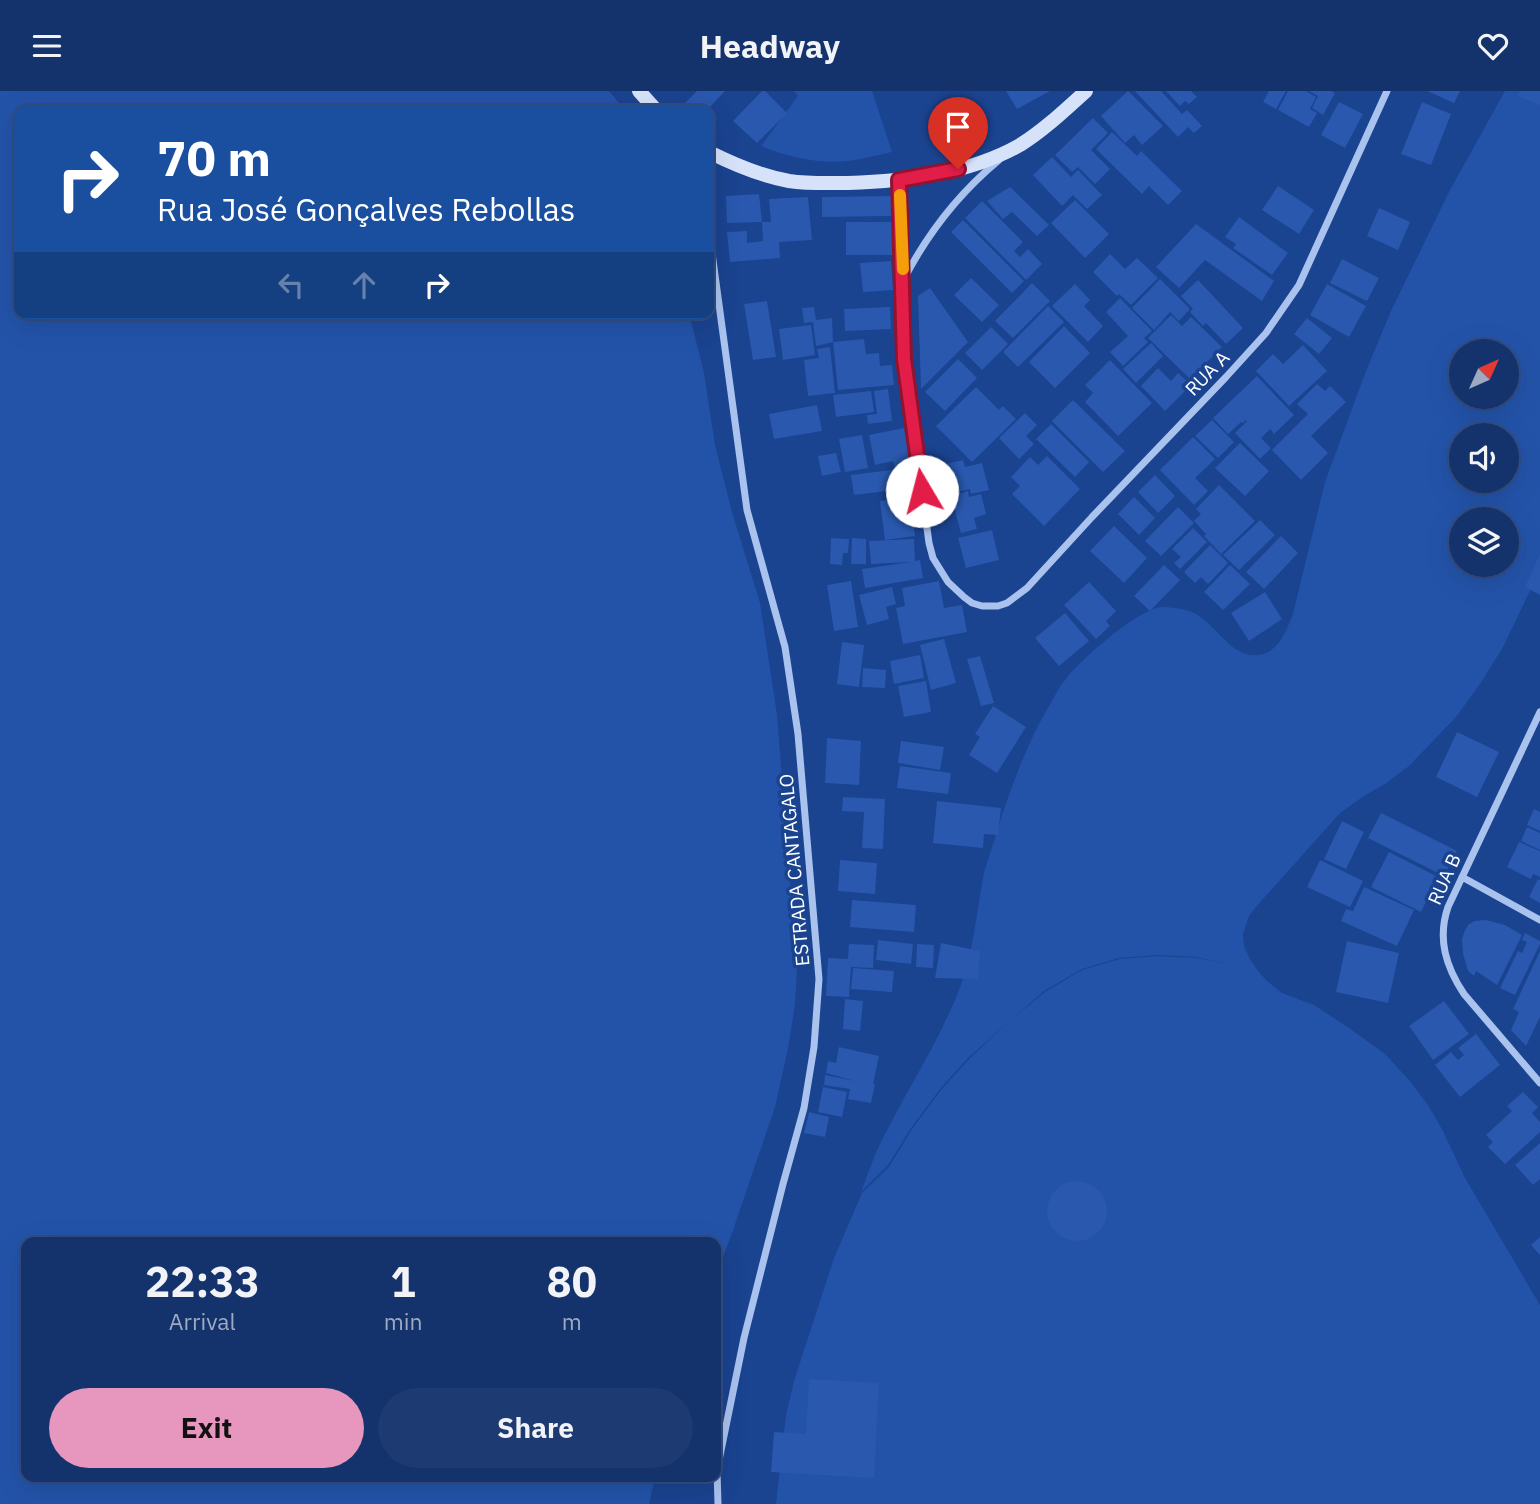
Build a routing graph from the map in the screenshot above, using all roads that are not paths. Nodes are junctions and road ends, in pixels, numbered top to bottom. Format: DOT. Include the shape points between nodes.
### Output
graph roads {
  1 [pos="639,91"];
  2 [pos="1086,91"];
  3 [pos="1387,91"];
  4 [pos="652,105"];
  5 [pos="1019,145"];
  6 [pos="714,155"];
  7 [pos="899,180"];
  8 [pos="714,268"];
  9 [pos="903,282"];
  10 [pos="1540,712"];
  11 [pos="1461,877"];
  12 [pos="1540,920"];
  13 [pos="1540,1083"];
  14 [pos="721,1450"];
  15 [pos="717,1482"];
  16 [pos="718,1504"];
  1 -- 4 [label="street"];
  2 -- 5 [label="street"];
  3 -- 9 [label="street, RUA A" via="1299,285 1266,333 1027,588 998,606 972,603 948,582 933,558 904,359"];
  5 -- 7 [label="street" via="958,169"];
  5 -- 9 [label="street" via="984,172 947,211"];
  6 -- 7 [label="street" via="740,168 791,181"];
  7 -- 9 [label="street"];
  8 -- 14 [label="street, ESTRADA CANTAGALO" via="747,510 785,646 798,734 819,979 804,1108 744,1338"];
  10 -- 11 [label="street, RUA B"];
  11 -- 12 [label="street"];
  11 -- 13 [label="street, RUA B" via="1445,916 1443,943 1448,966 1464,994"];
  15 -- 16 [label="street, ESTRADA CANTAGALO"];
}
